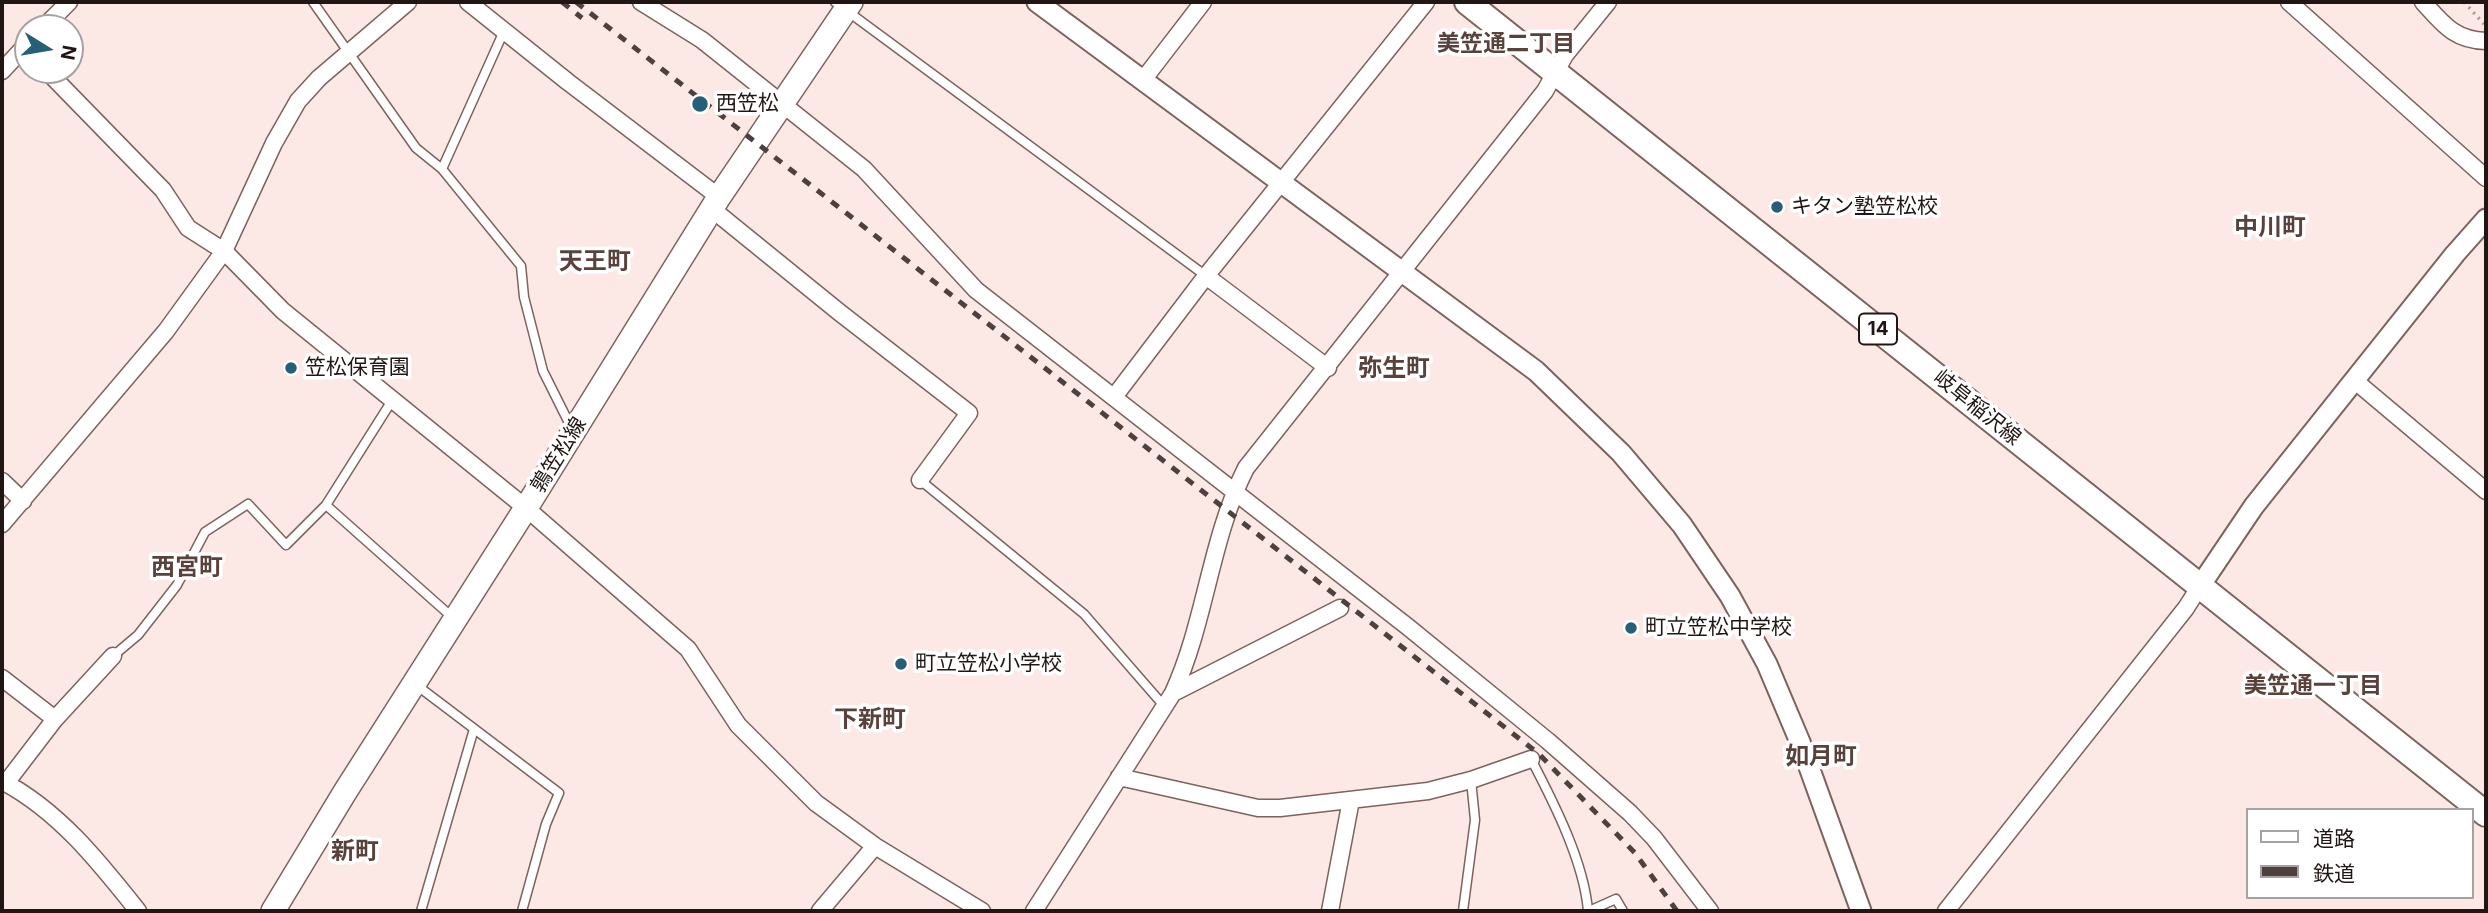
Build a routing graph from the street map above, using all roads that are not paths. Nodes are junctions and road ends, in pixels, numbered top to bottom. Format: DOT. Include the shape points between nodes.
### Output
graph roads {
  1 [pos="313,2"];
  2 [pos="408,2"];
  3 [pos="468,2"];
  4 [pos="641,2"];
  5 [pos="1037,2"];
  6 [pos="1203,2"];
  7 [pos="1426,2"];
  8 [pos="1467,2"];
  9 [pos="1608,2"];
  10 [pos="2289,2"];
  11 [pos="2423,2"];
  12 [pos="844,4"];
  13 [pos="504,31"];
  14 [pos="2486,41"];
  15 [pos="350,52"];
  16 [pos="1555,72"];
  17 [pos="1143,80"];
  18 [pos="60,84"];
  19 [pos="783,104"];
  20 [pos="442,169"];
  21 [pos="2486,178"];
  22 [pos="1281,183"];
  23 [pos="715,203"];
  24 [pos="2486,219"];
  25 [pos="224,251"];
  26 [pos="1402,271"];
  27 [pos="1206,276"];
  28 [pos="1328,368"];
  29 [pos="2354,380"];
  30 [pos="1114,397"];
  31 [pos="393,399"];
  32 [pos="574,432"];
  33 [pos="920,480"];
  34 [pos="2,481"];
  35 [pos="1235,491"];
  36 [pos="2486,491"];
  37 [pos="23,501"];
  38 [pos="326,505"];
  39 [pos="526,508"];
  40 [pos="2,524"];
  41 [pos="2200,586"];
  42 [pos="1340,608"];
  43 [pos="455,620"];
  44 [pos="113,656"];
  45 [pos="2,678"];
  46 [pos="414,684"];
  47 [pos="1168,699"];
  48 [pos="55,719"];
  49 [pos="474,729"];
  50 [pos="1531,759"];
  51 [pos="1119,777"];
  52 [pos="1471,780"];
  53 [pos="4,782"];
  54 [pos="1351,800"];
  55 [pos="2486,814"];
  56 [pos="874,846"];
  57 [pos="138,911"];
  58 [pos="273,911"];
  59 [pos="421,911"];
  60 [pos="522,911"];
  61 [pos="820,911"];
  62 [pos="982,911"];
  63 [pos="1034,911"];
  64 [pos="1330,911"];
  65 [pos="1463,911"];
  66 [pos="1589,911"];
  67 [pos="1623,911"];
  68 [pos="1710,911"];
  69 [pos="1861,911"];
  70 [pos="1946,911"];
  1 -- 15 [label="lane"];
  2 -- 15 [label="street"];
  3 -- 13 [label="street"];
  4 -- 19 [label="street" via="702,40"];
  5 -- 17 [label="street"];
  6 -- 17 [label="street"];
  7 -- 22 [label="street"];
  8 -- 16 [label="main road, 岐阜稲沢線 / 14"];
  9 -- 16 [label="street"];
  10 -- 21 [label="street"];
  11 -- 14 [label="street" via="2448,30 2469,40"];
  12 -- 19 [label="main road, 鶉笠松線"];
  12 -- 27 [label="lane"];
  13 -- 20 [label="lane"];
  13 -- 23 [label="street"];
  15 -- 20 [label="lane" via="416,148"];
  15 -- 25 [label="street" via="298,101"];
  16 -- 26 [label="street" via="1545,92"];
  16 -- 41 [label="main road, 岐阜稲沢線 / 14"];
  17 -- 22 [label="street"];
  18 -- 25 [label="street" via="163,190 188,228"];
  19 -- 23 [label="main road, 鶉笠松線"];
  19 -- 30 [label="street" via="864,169 976,290"];
  20 -- 32 [label="lane" via="522,266 524,297 543,371"];
  22 -- 26 [label="street"];
  22 -- 27 [label="street"];
  23 -- 32 [label="main road, 鶉笠松線"];
  23 -- 33 [label="street" via="969,413"];
  24 -- 29 [label="street"];
  25 -- 31 [label="street" via="283,311"];
  25 -- 37 [label="street" via="166,331"];
  26 -- 28 [label="street"];
  26 -- 69 [label="street" via="1535,371 1621,453 1682,525 1730,596 1767,664"];
  27 -- 28 [label="street"];
  27 -- 30 [label="street"];
  28 -- 35 [label="street" via="1247,468"];
  29 -- 36 [label="street"];
  29 -- 41 [label="street" via="2254,506"];
  30 -- 35 [label="street"];
  31 -- 38 [label="lane"];
  31 -- 39 [label="street"];
  32 -- 39 [label="main road, 鶉笠松線"];
  33 -- 47 [label="lane" via="1084,614"];
  34 -- 37 [label="street"];
  35 -- 47 [label="street" via="1187,663"];
  35 -- 68 [label="street" via="1548,741 1630,813"];
  37 -- 40 [label="street"];
  38 -- 43 [label="lane"];
  38 -- 44 [label="lane" via="286,545 248,504 205,532 177,585 138,635"];
  39 -- 43 [label="main road, 鶉笠松線"];
  39 -- 56 [label="street" via="688,649 738,725 816,803"];
  41 -- 55 [label="main road, 岐阜稲沢線 / 14"];
  41 -- 70 [label="street"];
  42 -- 47 [label="street"];
  43 -- 46 [label="main road, 鶉笠松線"];
  44 -- 48 [label="street"];
  45 -- 48 [label="street"];
  46 -- 49 [label="lane"];
  46 -- 58 [label="main road, 鶉笠松線"];
  47 -- 51 [label="street"];
  48 -- 53 [label="street"];
  49 -- 59 [label="lane"];
  49 -- 60 [label="lane" via="559,793"];
  50 -- 52 [label="street"];
  50 -- 66 [label="lane" via="1555,806"];
  51 -- 54 [label="street" via="1258,808"];
  51 -- 63 [label="street"];
  52 -- 54 [label="street" via="1428,791"];
  52 -- 65 [label="lane" via="1475,820"];
  53 -- 57 [label="street" via="56,817"];
  54 -- 64 [label="street"];
  56 -- 61 [label="street"];
  56 -- 62 [label="street"];
  66 -- 67 [label="lane" via="1616,899"];
}
